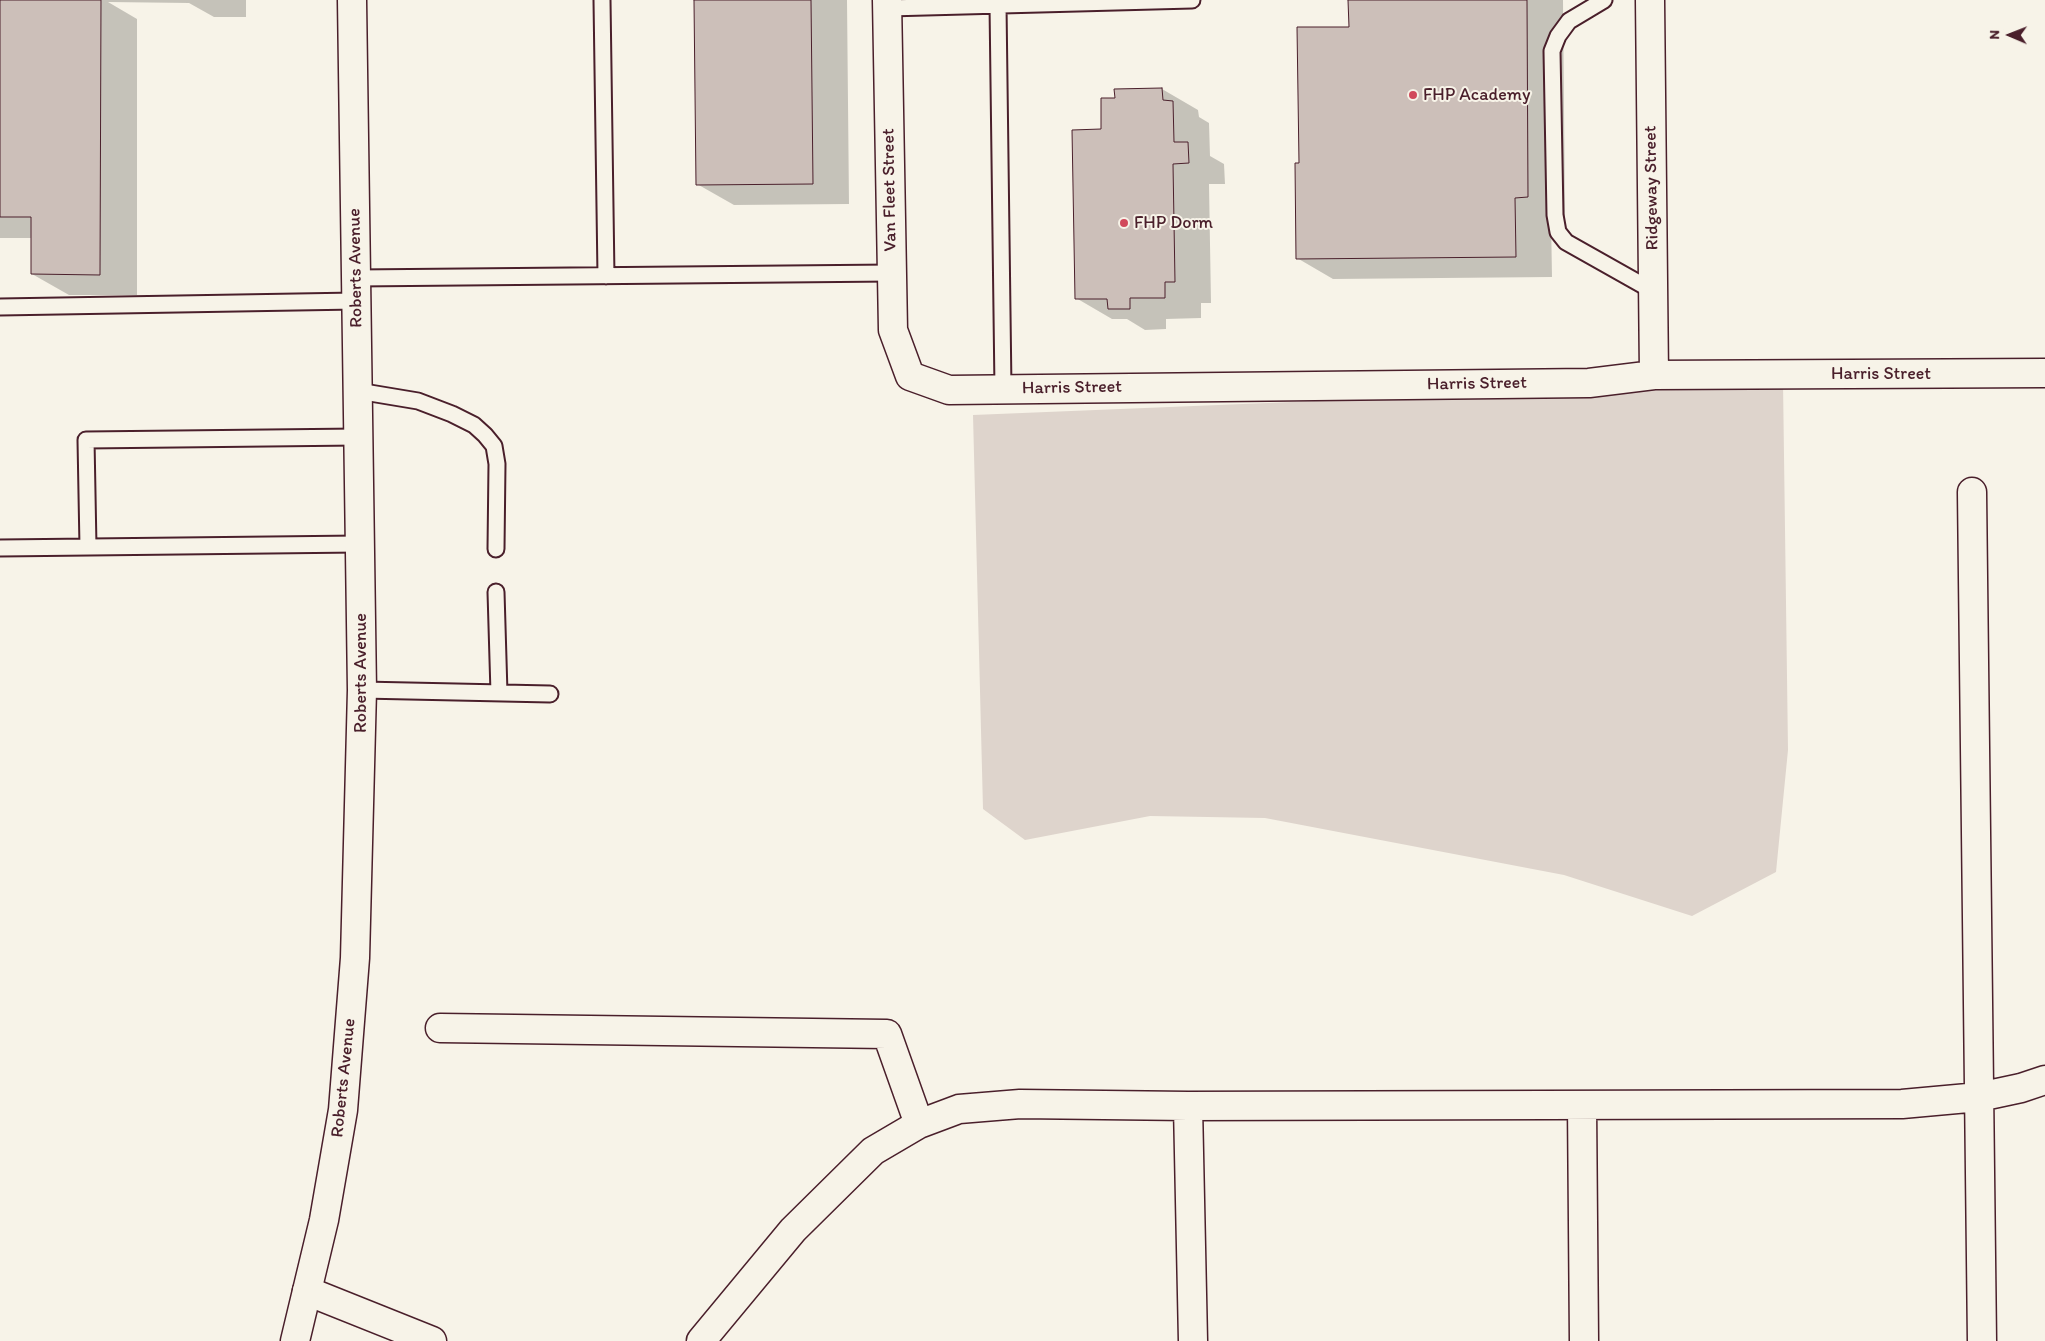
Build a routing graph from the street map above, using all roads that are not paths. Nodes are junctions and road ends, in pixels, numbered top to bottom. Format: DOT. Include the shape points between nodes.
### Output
graph roads {
  1 [pos="352,0"];
  2 [pos="602,0"];
  3 [pos="1192,0"];
  4 [pos="1604,0"];
  5 [pos="1650,0"];
  6 [pos="888,4"];
  7 [pos="998,5"];
  8 [pos="892,273"];
  9 [pos="606,276"];
  10 [pos="356,289"];
  11 [pos="1653,291"];
  12 [pos="0,307"];
  13 [pos="2045,373"];
  14 [pos="1654,375"];
  15 [pos="910,376"];
  16 [pos="1003,389"];
  17 [pos="358,391"];
  18 [pos="358,437"];
  19 [pos="1972,492"];
  20 [pos="359,544"];
  21 [pos="88,547"];
  22 [pos="0,548"];
  23 [pos="496,549"];
  24 [pos="496,592"];
  25 [pos="362,690"];
  26 [pos="500,693"];
  27 [pos="550,694"];
  28 [pos="440,1028"];
  29 [pos="2045,1080"];
  30 [pos="1979,1097"];
  31 [pos="1582,1105"];
  32 [pos="1188,1106"];
  33 [pos="920,1124"];
  34 [pos="308,1291"];
  35 [pos="295,1341"];
  36 [pos="432,1341"];
  37 [pos="701,1341"];
  38 [pos="1193,1341"];
  39 [pos="1584,1341"];
  40 [pos="1982,1341"];
  1 -- 10 [label="street, Roberts Avenue"];
  2 -- 9 [label="lane"];
  3 -- 7 [label="lane"];
  4 -- 11 [label="lane" via="1569,21 1552,51 1555,215 1558,232 1566,242"];
  5 -- 11 [label="street, Ridgeway Street"];
  6 -- 7 [label="lane"];
  6 -- 8 [label="street, Van Fleet Street"];
  7 -- 16 [label="lane"];
  8 -- 9 [label="lane"];
  8 -- 15 [label="street, Van Fleet Street" via="893,330"];
  9 -- 10 [label="lane"];
  10 -- 12 [label="lane"];
  10 -- 17 [label="street, Roberts Avenue"];
  11 -- 14 [label="street, Ridgeway Street"];
  13 -- 14 [label="street, Harris Street"];
  14 -- 16 [label="street, Harris Street" via="1589,383"];
  15 -- 16 [label="street, Harris Street" via="949,390"];
  17 -- 18 [label="street, Roberts Avenue"];
  17 -- 23 [label="lane" via="418,401 452,414 474,425 494,446 497,464"];
  18 -- 20 [label="street, Roberts Avenue"];
  18 -- 21 [label="lane" via="86,440"];
  19 -- 30 [label="street"];
  20 -- 21 [label="lane"];
  20 -- 25 [label="street, Roberts Avenue"];
  21 -- 22 [label="lane"];
  24 -- 26 [label="lane"];
  25 -- 26 [label="lane"];
  25 -- 34 [label="street, Roberts Avenue" via="355,958 343,1110"];
  26 -- 27 [label="lane"];
  28 -- 33 [label="street" via="887,1034"];
  29 -- 30 [label="street"];
  30 -- 31 [label="street" via="1902,1104"];
  30 -- 40 [label="street"];
  31 -- 32 [label="street"];
  31 -- 39 [label="street"];
  32 -- 33 [label="street" via="1020,1104 959,1109"];
  32 -- 38 [label="street"];
  33 -- 37 [label="street" via="873,1151 793,1230"];
  34 -- 35 [label="street, Roberts Avenue"];
  34 -- 36 [label="street"];
}
